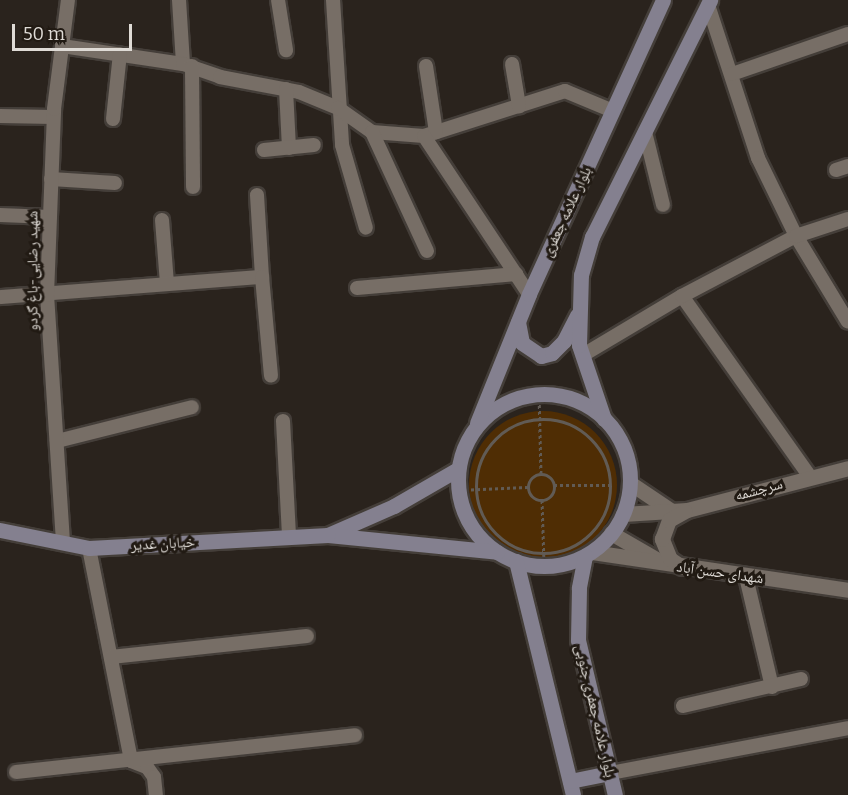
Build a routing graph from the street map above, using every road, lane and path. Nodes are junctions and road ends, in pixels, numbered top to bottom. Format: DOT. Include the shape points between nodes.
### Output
graph roads {
  1 [pos="68,0"];
  2 [pos="179,0"];
  3 [pos="278,0"];
  4 [pos="333,0"];
  5 [pos="663,0"];
  6 [pos="709,2"];
  7 [pos="848,34"];
  8 [pos="62,46"];
  9 [pos="286,50"];
  10 [pos="120,54"];
  11 [pos="512,64"];
  12 [pos="188,65"];
  13 [pos="426,66"];
  14 [pos="732,74"];
  15 [pos="286,89"];
  16 [pos="519,106"];
  17 [pos="338,108"];
  18 [pos="613,111"];
  19 [pos="0,116"];
  20 [pos="53,117"];
  21 [pos="113,118"];
  22 [pos="372,132"];
  23 [pos="645,132"];
  24 [pos="430,134"];
  25 [pos="314,146"];
  26 [pos="290,148"];
  27 [pos="264,150"];
  28 [pos="51,179"];
  29 [pos="115,183"];
  30 [pos="193,186"];
  31 [pos="257,195"];
  32 [pos="663,205"];
  33 [pos="0,215"];
  34 [pos="50,217"];
  35 [pos="848,219"];
  36 [pos="162,220"];
  37 [pos="366,228"];
  38 [pos="796,236"];
  39 [pos="427,251"];
  40 [pos="516,274"];
  41 [pos="262,277"];
  42 [pos="168,283"];
  43 [pos="357,288"];
  44 [pos="529,294"];
  45 [pos="47,295"];
  46 [pos="682,296"];
  47 [pos="0,297"];
  48 [pos="578,313"];
  49 [pos="518,322"];
  50 [pos="848,322"];
  51 [pos="583,356"];
  52 [pos="271,376"];
  53 [pos="539,393"];
  54 [pos="192,407"];
  55 [pos="540,419"];
  56 [pos="604,419"];
  57 [pos="282,421"];
  58 [pos="476,425"];
  59 [pos="57,441"];
  60 [pos="848,468"];
  61 [pos="458,469"];
  62 [pos="541,473"];
  63 [pos="810,477"];
  64 [pos="630,483"];
  65 [pos="554,485"];
  66 [pos="609,485"];
  67 [pos="528,488"];
  68 [pos="476,489"];
  69 [pos="459,490"];
  70 [pos="542,500"];
  71 [pos="670,510"];
  72 [pos="687,510"];
  73 [pos="623,514"];
  74 [pos="0,530"];
  75 [pos="612,533"];
  76 [pos="328,535"];
  77 [pos="289,537"];
  78 [pos="63,542"];
  79 [pos="89,548"];
  80 [pos="497,552"];
  81 [pos="588,554"];
  82 [pos="543,559"];
  83 [pos="516,561"];
  84 [pos="666,565"];
  85 [pos="689,569"];
  86 [pos="746,577"];
  87 [pos="848,590"];
  88 [pos="307,636"];
  89 [pos="111,657"];
  90 [pos="801,679"];
  91 [pos="772,687"];
  92 [pos="683,706"];
  93 [pos="848,728"];
  94 [pos="355,735"];
  95 [pos="132,761"];
  96 [pos="16,772"];
  97 [pos="610,772"];
  98 [pos="571,788"];
  99 [pos="156,795"];
  100 [pos="615,795"];
  1 -- 8 [label="street, شهید رضایی-باغ گردو"];
  2 -- 12 [label="street"];
  3 -- 9 [label="street"];
  4 -- 17 [label="street"];
  5 -- 18 [label="main road, بلوار علامه جعفری"];
  6 -- 14 [label="street"];
  6 -- 23 [label="main road"];
  7 -- 14 [label="street"];
  8 -- 10 [label="street"];
  8 -- 20 [label="street, شهید رضایی-باغ گردو"];
  10 -- 12 [label="street"];
  10 -- 21 [label="street"];
  11 -- 16 [label="street"];
  12 -- 15 [label="street" via="220,77"];
  12 -- 30 [label="street"];
  13 -- 24 [label="street"];
  14 -- 38 [label="street" via="758,158"];
  15 -- 17 [label="street"];
  15 -- 26 [label="street"];
  16 -- 18 [label="street" via="565,92"];
  16 -- 24 [label="street"];
  17 -- 22 [label="street"];
  17 -- 37 [label="street" via="342,145"];
  18 -- 44 [label="main road, بلوار علامه جعفری"];
  19 -- 20 [label="street"];
  20 -- 28 [label="street, شهید رضایی-باغ گردو"];
  22 -- 24 [label="street"];
  22 -- 39 [label="street"];
  23 -- 32 [label="street"];
  23 -- 48 [label="main road" via="592,237 581,275"];
  24 -- 40 [label="street"];
  25 -- 26 [label="street"];
  26 -- 27 [label="street"];
  28 -- 29 [label="street"];
  28 -- 34 [label="street, شهید رضایی-باغ گردو"];
  31 -- 41 [label="street"];
  33 -- 34 [label="street"];
  34 -- 45 [label="street, شهید رضایی-باغ گردو"];
  35 -- 38 [label="street"];
  36 -- 42 [label="street"];
  38 -- 46 [label="street"];
  38 -- 50 [label="street"];
  40 -- 43 [label="street"];
  40 -- 44 [label="street"];
  41 -- 42 [label="street"];
  41 -- 52 [label="street"];
  42 -- 45 [label="street"];
  44 -- 49 [label="main road, بلوار علامه جعفری"];
  45 -- 47 [label="street"];
  45 -- 59 [label="street, شهید رضایی-باغ گردو"];
  46 -- 51 [label="street"];
  46 -- 63 [label="street"];
  48 -- 49 [label="main road" via="564,341 552,353 541,356 522,343"];
  48 -- 51 [label="main road"];
  49 -- 58 [label="main road, بلوار علامه جعفری"];
  51 -- 56 [label="main road"];
  53 -- 55 [label="path"];
  53 -- 56 [label="main road" via="574,399"];
  53 -- 58 [label="main road" via="504,402"];
  54 -- 59 [label="street"];
  55 -- 62 [label="path"];
  55 -- 66 [label="path" via="572,426 588,436 600,451"];
  55 -- 68 [label="path" via="517,424 487,447 479,464"];
  56 -- 64 [label="main road" via="619,438"];
  57 -- 77 [label="street"];
  58 -- 61 [label="main road, بلوار علامه جعفری" via="464,446"];
  59 -- 78 [label="street, شهید رضایی-باغ گردو"];
  60 -- 63 [label="street, سرچشمه"];
  61 -- 69 [label="main road"];
  61 -- 76 [label="main road" via="394,506"];
  62 -- 65 [label="path" via="552,478"];
  62 -- 67 [label="path" via="533,476"];
  63 -- 72 [label="street, سرچشمه"];
  64 -- 66 [label="path"];
  64 -- 71 [label="street"];
  64 -- 73 [label="main road"];
  65 -- 66 [label="path"];
  65 -- 70 [label="path" via="552,495"];
  66 -- 82 [label="path" via="607,507 585,538"];
  67 -- 68 [label="path"];
  67 -- 70 [label="path" via="531,495"];
  68 -- 69 [label="path"];
  68 -- 82 [label="path" via="485,520 497,535"];
  69 -- 80 [label="main road" via="474,530"];
  70 -- 82 [label="path"];
  71 -- 72 [label="street, سرچشمه"];
  71 -- 73 [label="street, سرچشمه"];
  72 -- 85 [label="street" via="669,520 663,539 670,559"];
  73 -- 75 [label="main road"];
  74 -- 78 [label="main road, خیابان غدیر"];
  75 -- 81 [label="main road"];
  75 -- 84 [label="street"];
  76 -- 77 [label="main road, خیابان غدیر"];
  76 -- 80 [label="main road"];
  77 -- 79 [label="main road, خیابان غدیر"];
  78 -- 79 [label="main road, خیابان غدیر"];
  79 -- 89 [label="street"];
  80 -- 83 [label="main road"];
  81 -- 82 [label="main road"];
  81 -- 84 [label="street, شهدای حسن آباد"];
  81 -- 97 [label="main road, بلوار علامه جعفری جنوبی" via="579,588 578,640"];
  82 -- 83 [label="main road"];
  83 -- 98 [label="main road"];
  84 -- 85 [label="street, شهدای حسن آباد"];
  85 -- 86 [label="street, شهدای حسن آباد"];
  86 -- 87 [label="street, شهدای حسن آباد"];
  86 -- 91 [label="street"];
  88 -- 89 [label="street"];
  89 -- 95 [label="street"];
  90 -- 91 [label="street"];
  91 -- 92 [label="street"];
  93 -- 97 [label="street"];
  94 -- 95 [label="street"];
  95 -- 96 [label="street"];
  95 -- 99 [label="street" via="147,767 154,777"];
  97 -- 98 [label="main road"];
  97 -- 100 [label="main road, بلوار علامه جعفری جنوبی"];
}
